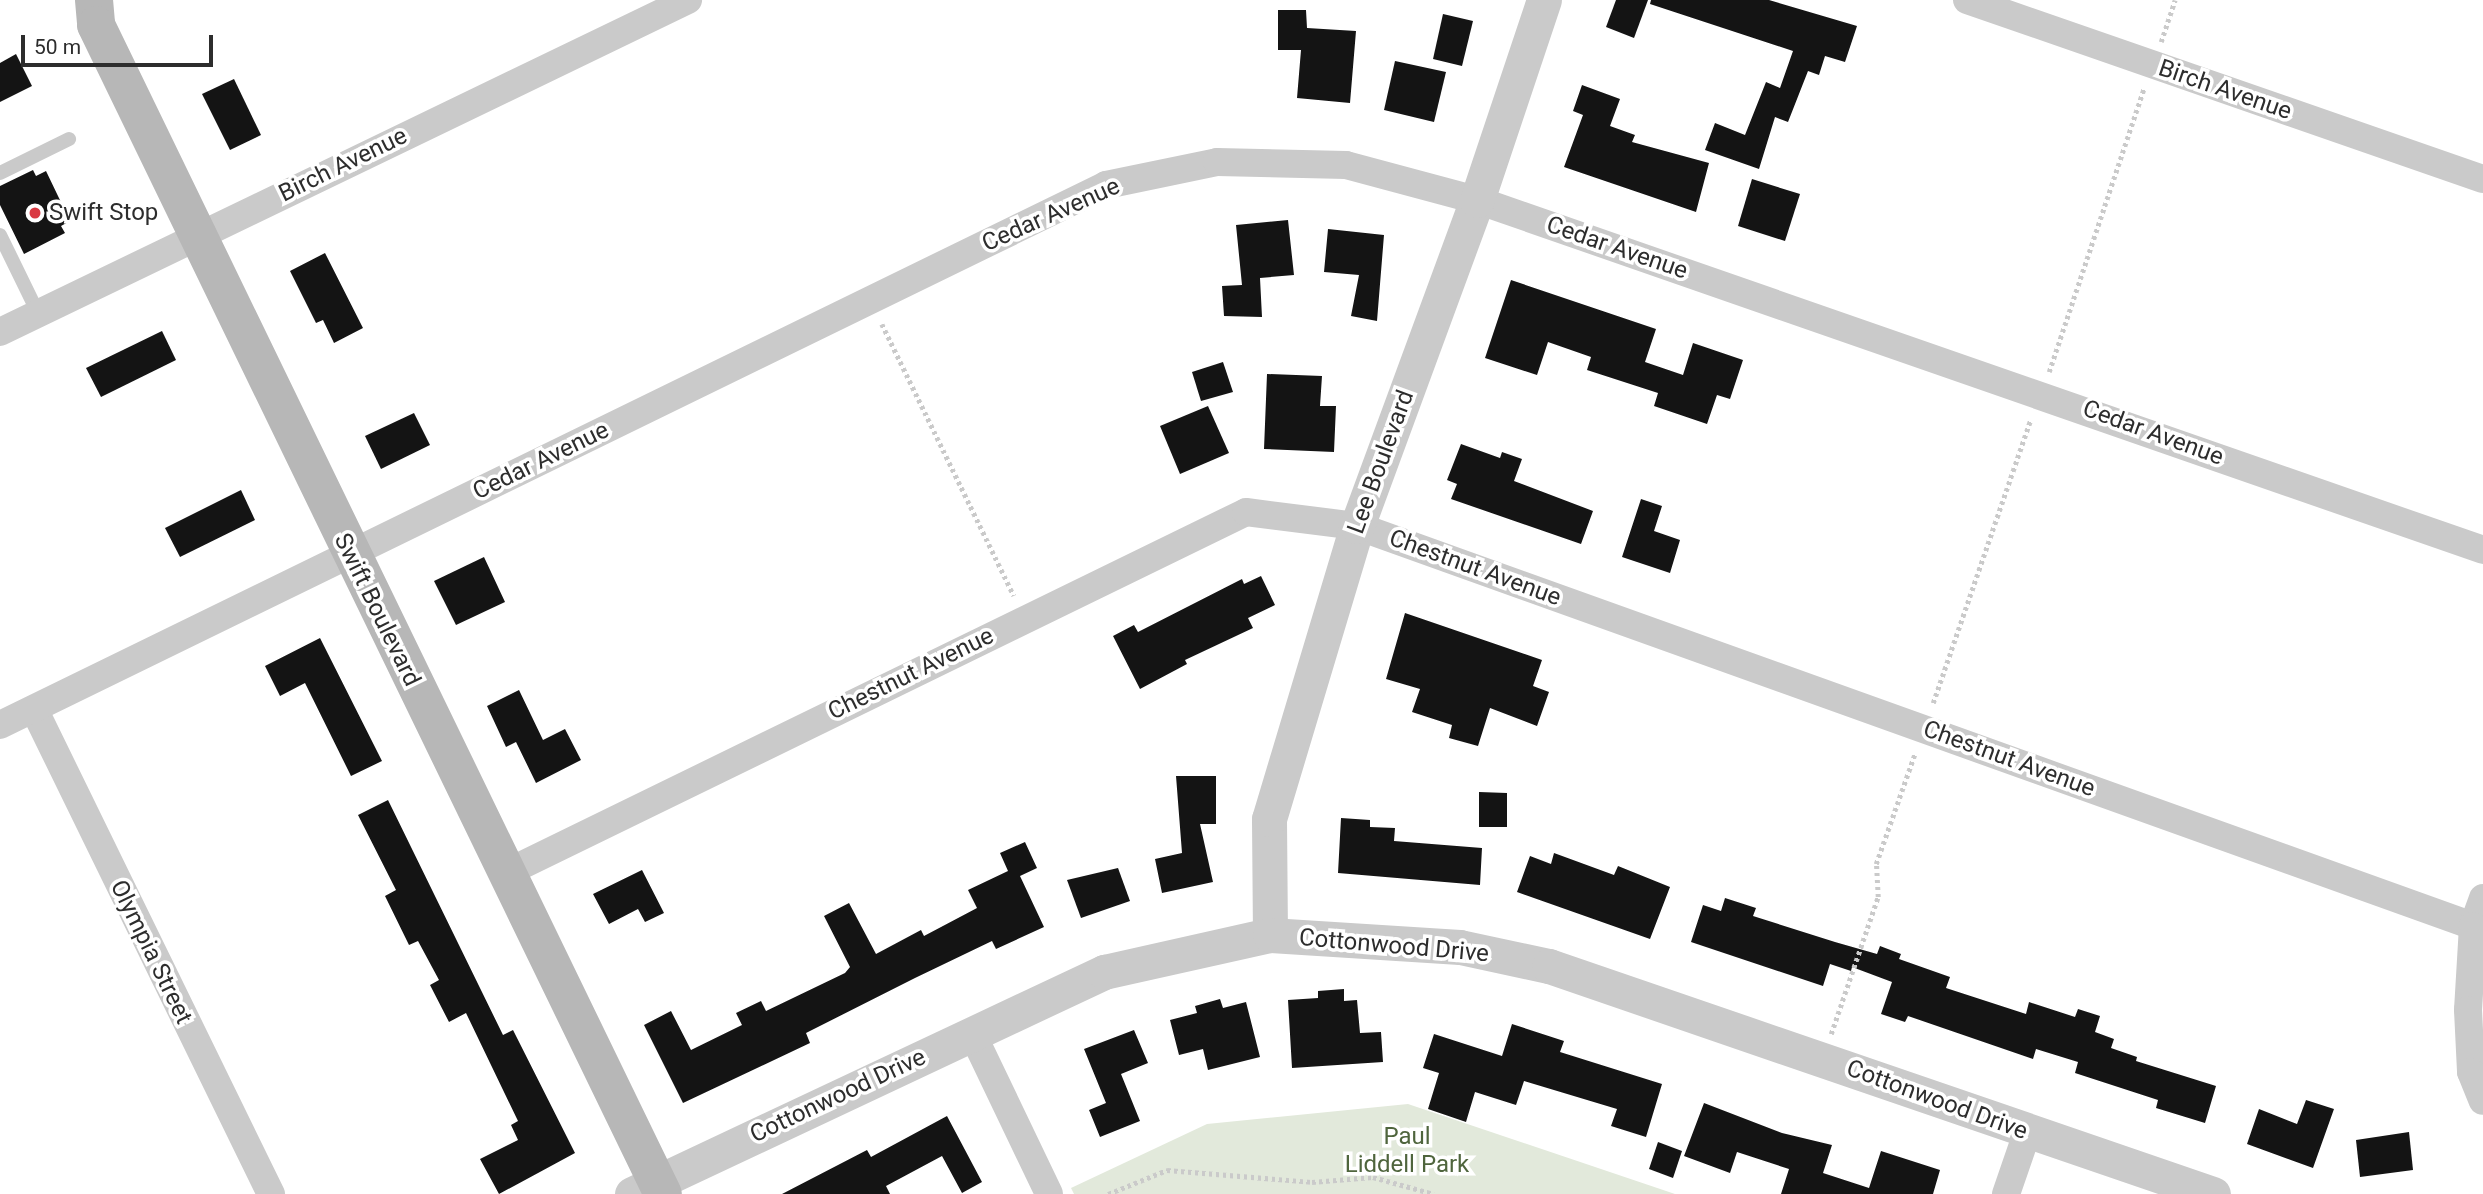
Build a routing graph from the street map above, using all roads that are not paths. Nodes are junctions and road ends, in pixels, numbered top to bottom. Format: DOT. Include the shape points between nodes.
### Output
graph roads {
  1 [pos="65,0"];
  2 [pos="688,0"];
  3 [pos="1544,0"];
  4 [pos="1967,0"];
  5 [pos="95,12"];
  6 [pos="69,139"];
  7 [pos="0,173"];
  8 [pos="2483,179"];
  9 [pos="1477,200"];
  10 [pos="198,234"];
  11 [pos="0,236"];
  12 [pos="38,313"];
  13 [pos="0,332"];
  14 [pos="1357,526"];
  15 [pos="2483,550"];
  16 [pos="350,554"];
  17 [pos="34,709"];
  18 [pos="0,725"];
  19 [pos="506,873"];
  20 [pos="2483,898"];
  21 [pos="2473,926"];
  22 [pos="1270,935"];
  23 [pos="972,1033"];
  24 [pos="2483,1101"];
  25 [pos="2027,1133"];
  26 [pos="650,1190"];
  27 [pos="271,1194"];
  28 [pos="1049,1194"];
  29 [pos="2006,1194"];
  30 [pos="2213,1194"];
  1 -- 5 [label="main road, Swift Boulevard" via="71,11"];
  2 -- 10 [label="street, Birch Avenue"];
  3 -- 9 [label="street, Lee Boulevard"];
  4 -- 8 [label="street, Birch Avenue"];
  5 -- 10 [label="main road, Swift Boulevard"];
  6 -- 7 [label="lane"];
  9 -- 14 [label="street, Lee Boulevard"];
  9 -- 15 [label="street, Cedar Avenue"];
  9 -- 16 [label="street, Cedar Avenue" via="1346,165 1217,162 1106,185"];
  10 -- 12 [label="street, Birch Avenue"];
  10 -- 16 [label="main road, Swift Boulevard"];
  11 -- 12 [label="lane"];
  12 -- 13 [label="street, Birch Avenue"];
  14 -- 19 [label="street, Chestnut Avenue" via="1246,512"];
  14 -- 21 [label="street, Chestnut Avenue"];
  14 -- 22 [label="street, Lee Boulevard" via="1269,819"];
  16 -- 17 [label="street, Cedar Avenue"];
  16 -- 19 [label="main road, Swift Boulevard"];
  17 -- 18 [label="street, Cedar Avenue"];
  17 -- 27 [label="street, Olympia Street"];
  19 -- 26 [label="main road, Swift Boulevard"];
  20 -- 21 [label="street"];
  21 -- 24 [label="street" via="2468,1010 2471,1072"];
  22 -- 23 [label="street, Cottonwood Drive" via="1104,972"];
  22 -- 25 [label="street, Cottonwood Drive" via="1460,947 1549,965"];
  23 -- 26 [label="street, Cottonwood Drive"];
  23 -- 28 [label="street"];
  25 -- 29 [label="street"];
  25 -- 30 [label="street, Cottonwood Drive"];
}
